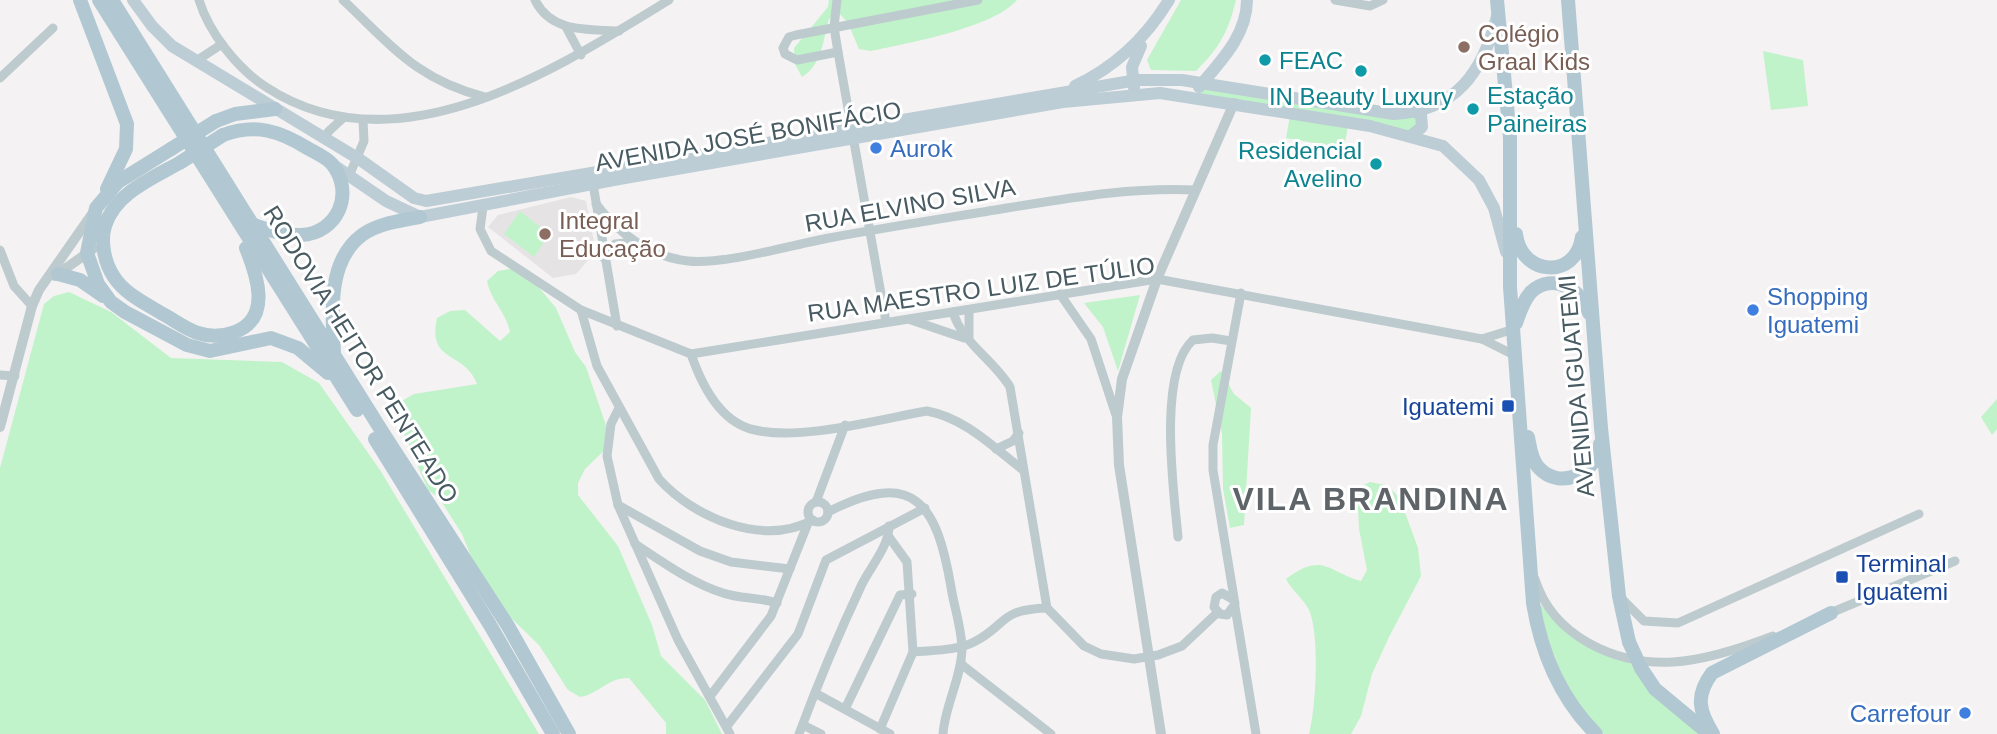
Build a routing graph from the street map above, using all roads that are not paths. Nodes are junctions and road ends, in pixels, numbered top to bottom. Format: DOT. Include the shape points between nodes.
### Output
graph roads {
  1 [pos="80,0"];
  2 [pos="99,0"];
  3 [pos="112,0"];
  4 [pos="133,0"];
  5 [pos="200,0"];
  6 [pos="343,0"];
  7 [pos="535,0"];
  8 [pos="669,0"];
  9 [pos="837,0"];
  10 [pos="978,0"];
  11 [pos="1169,0"];
  12 [pos="1247,0"];
  13 [pos="1335,0"];
  14 [pos="1383,0"];
  15 [pos="1568,0"];
  16 [pos="1498,6"];
  17 [pos="1153,24"];
  18 [pos="566,27"];
  19 [pos="834,27"];
  20 [pos="53,29"];
  21 [pos="619,31"];
  22 [pos="222,44"];
  23 [pos="838,52"];
  24 [pos="581,55"];
  25 [pos="196,61"];
  26 [pos="1222,61"];
  27 [pos="0,78"];
  28 [pos="1132,80"];
  29 [pos="1202,83"];
  30 [pos="1230,90"];
  31 [pos="1056,95"];
  32 [pos="1138,95"];
  33 [pos="1187,95"];
  34 [pos="487,98"];
  35 [pos="1234,103"];
  36 [pos="275,109"];
  37 [pos="1416,112"];
  38 [pos="343,118"];
  39 [pos="363,120"];
  40 [pos="854,134"];
  41 [pos="1412,135"];
  42 [pos="1510,138"];
  43 [pos="325,140"];
  44 [pos="359,159"];
  45 [pos="332,163"];
  46 [pos="349,176"];
  47 [pos="593,184"];
  48 [pos="1196,190"];
  49 [pos="99,203"];
  50 [pos="596,204"];
  51 [pos="483,207"];
  52 [pos="1583,216"];
  53 [pos="419,217"];
  54 [pos="237,224"];
  55 [pos="254,225"];
  56 [pos="870,230"];
  57 [pos="103,242"];
  58 [pos="635,242"];
  59 [pos="0,250"];
  60 [pos="87,253"];
  61 [pos="604,257"];
  62 [pos="54,276"];
  63 [pos="1157,279"];
  64 [pos="1510,288"];
  65 [pos="1241,293"];
  66 [pos="1060,294"];
  67 [pos="111,302"];
  68 [pos="32,306"];
  69 [pos="581,310"];
  70 [pos="969,310"];
  71 [pos="953,312"];
  72 [pos="907,319"];
  73 [pos="886,321"];
  74 [pos="1593,324"];
  75 [pos="617,326"];
  76 [pos="1514,329"];
  77 [pos="1482,339"];
  78 [pos="969,340"];
  79 [pos="1231,341"];
  80 [pos="334,353"];
  81 [pos="691,354"];
  82 [pos="1516,356"];
  83 [pos="0,375"];
  84 [pos="1104,375"];
  85 [pos="15,376"];
  86 [pos="1122,379"];
  87 [pos="341,384"];
  88 [pos="1519,395"];
  89 [pos="619,408"];
  90 [pos="1117,417"];
  91 [pos="845,425"];
  92 [pos="0,427"];
  93 [pos="1601,428"];
  94 [pos="1019,432"];
  95 [pos="996,449"];
  96 [pos="1023,470"];
  97 [pos="618,505"];
  98 [pos="823,506"];
  99 [pos="925,508"];
  100 [pos="1919,514"];
  101 [pos="810,520"];
  102 [pos="889,526"];
  103 [pos="889,537"];
  104 [pos="1178,537"];
  105 [pos="634,543"];
  106 [pos="1530,554"];
  107 [pos="1955,561"];
  108 [pos="790,569"];
  109 [pos="912,594"];
  110 [pos="1619,596"];
  111 [pos="1234,602"];
  112 [pos="777,603"];
  113 [pos="1047,608"];
  114 [pos="1217,613"];
  115 [pos="1831,613"];
  116 [pos="962,647"];
  117 [pos="914,652"];
  118 [pos="1148,658"];
  119 [pos="961,664"];
  120 [pos="815,693"];
  121 [pos="710,695"];
  122 [pos="845,709"];
  123 [pos="801,729"];
  124 [pos="880,729"];
  125 [pos="729,730"];
  126 [pos="553,734"];
  127 [pos="569,734"];
  128 [pos="821,734"];
  129 [pos="890,734"];
  130 [pos="943,734"];
  131 [pos="1051,734"];
  132 [pos="1161,734"];
  133 [pos="1256,734"];
  134 [pos="1596,734"];
  135 [pos="1711,734"];
  1 -- 49 [label="main road" via="127,124 126,149"];
  2 -- 54 [label="main road, RODOVIA HEITOR PENTEADO"];
  3 -- 55 [label="main road, RODOVIA HEITOR PENTEADO"];
  4 -- 25 [label="main road, AVENIDA JOSÉ BONIFÁCIO" via="172,46"];
  5 -- 22 [label="street"];
  6 -- 34 [label="street" via="427,75 451,89"];
  7 -- 18 [label="street" via="551,19"];
  8 -- 21 [label="street"];
  9 -- 19 [label="street"];
  10 -- 19 [label="street"];
  11 -- 17 [label="main road, AVENIDA JOSÉ BONIFÁCIO"];
  12 -- 26 [label="main road" via="1243,27"];
  13 -- 14 [label="street" via="1370,6"];
  15 -- 52 [label="main road, AVENIDA IGUATEMI"];
  16 -- 37 [label="main road" via="1489,47 1477,70 1447,98"];
  16 -- 42 [label="main road"];
  17 -- 28 [label="main road" via="1135,56"];
  17 -- 31 [label="main road, AVENIDA JOSÉ BONIFÁCIO" via="1127,54"];
  18 -- 21 [label="street"];
  18 -- 24 [label="street"];
  19 -- 23 [label="street"];
  19 -- 23 [label="street" via="789,37 783,48 797,60"];
  20 -- 27 [label="street"];
  21 -- 24 [label="street"];
  22 -- 25 [label="street"];
  22 -- 38 [label="street" via="253,79 277,94 300,107"];
  23 -- 40 [label="street"];
  24 -- 34 [label="street"];
  25 -- 36 [label="main road, AVENIDA JOSÉ BONIFÁCIO"];
  26 -- 29 [label="main road"];
  26 -- 30 [label="main road"];
  28 -- 29 [label="main road, AVENIDA JOSÉ BONIFÁCIO"];
  28 -- 31 [label="main road, AVENIDA JOSÉ BONIFÁCIO"];
  28 -- 32 [label="main road"];
  29 -- 30 [label="main road, AVENIDA JOSÉ BONIFÁCIO"];
  29 -- 33 [label="main road"];
  30 -- 37 [label="main road, AVENIDA JOSÉ BONIFÁCIO" via="1394,114"];
  31 -- 40 [label="main road, AVENIDA JOSÉ BONIFÁCIO"];
  32 -- 33 [label="main road, AVENIDA JOSÉ BONIFÁCIO"];
  32 -- 40 [label="main road, AVENIDA JOSÉ BONIFÁCIO"];
  33 -- 35 [label="main road, AVENIDA JOSÉ BONIFÁCIO"];
  34 -- 39 [label="street" via="419,114"];
  35 -- 41 [label="main road, AVENIDA JOSÉ BONIFÁCIO"];
  35 -- 48 [label="street"];
  36 -- 43 [label="main road, AVENIDA JOSÉ BONIFÁCIO"];
  36 -- 49 [label="main road, bridge" via="216,121 118,183"];
  37 -- 41 [label="main road" via="1421,115 1422,127"];
  38 -- 39 [label="street"];
  38 -- 43 [label="street"];
  39 -- 44 [label="street"];
  40 -- 44 [label="main road, AVENIDA JOSÉ BONIFÁCIO" via="441,200 414,198"];
  40 -- 47 [label="main road, AVENIDA JOSÉ BONIFÁCIO"];
  40 -- 56 [label="street"];
  41 -- 64 [label="main road, AVENIDA JOSÉ BONIFÁCIO" via="1443,146 1479,180 1505,244"];
  42 -- 52 [label="main road" via="1516,235 1526,259 1546,267 1569,262 1581,244"];
  42 -- 64 [label="main road"];
  43 -- 44 [label="main road, AVENIDA JOSÉ BONIFÁCIO"];
  44 -- 46 [label="street"];
  45 -- 46 [label="main road"];
  45 -- 55 [label="main road" via="343,201 328,226 300,235"];
  45 -- 57 [label="main road, bridge" via="290,137 261,128 242,128 223,135 120,200 105,225"];
  46 -- 53 [label="main road"];
  47 -- 50 [label="street"];
  47 -- 51 [label="main road, AVENIDA JOSÉ BONIFÁCIO"];
  48 -- 56 [label="street, RUA ELVINO SILVA" via="1124,189"];
  48 -- 63 [label="street"];
  49 -- 60 [label="main road"];
  49 -- 62 [label="street"];
  50 -- 58 [label="street, RUA ELVINO SILVA"];
  50 -- 61 [label="street"];
  51 -- 53 [label="main road, AVENIDA JOSÉ BONIFÁCIO"];
  51 -- 69 [label="street" via="480,229 491,251"];
  52 -- 74 [label="main road, AVENIDA IGUATEMI"];
  53 -- 80 [label="main road" via="363,234 347,252 331,305"];
  54 -- 57 [label="main road" via="259,297 251,322 227,335 196,333 139,300 114,277"];
  54 -- 87 [label="main road, RODOVIA HEITOR PENTEADO"];
  55 -- 80 [label="main road, RODOVIA HEITOR PENTEADO"];
  56 -- 58 [label="street, RUA ELVINO SILVA" via="717,260 671,258"];
  56 -- 73 [label="street"];
  57 -- 60 [label="street"];
  58 -- 61 [label="street" via="615,244"];
  59 -- 68 [label="street" via="14,286"];
  60 -- 62 [label="street"];
  60 -- 67 [label="main road" via="92,273"];
  61 -- 75 [label="street"];
  62 -- 67 [label="main road" via="80,280"];
  62 -- 68 [label="street" via="39,290"];
  63 -- 65 [label="street, RUA MAESTRO LUIZ DE TÚLIO"];
  63 -- 66 [label="street, RUA MAESTRO LUIZ DE TÚLIO"];
  63 -- 86 [label="street"];
  64 -- 76 [label="main road"];
  65 -- 77 [label="street, RUA MAESTRO LUIZ DE TÚLIO"];
  65 -- 79 [label="street"];
  66 -- 70 [label="street, RUA MAESTRO LUIZ DE TÚLIO"];
  66 -- 84 [label="street" via="1087,332"];
  67 -- 87 [label="main road" via="200,349 224,349 258,340 284,342"];
  68 -- 85 [label="street"];
  69 -- 75 [label="street"];
  69 -- 89 [label="street" via="597,366"];
  70 -- 71 [label="street, RUA MAESTRO LUIZ DE TÚLIO"];
  70 -- 78 [label="street"];
  71 -- 72 [label="street, RUA MAESTRO LUIZ DE TÚLIO"];
  71 -- 78 [label="street"];
  72 -- 73 [label="street, RUA MAESTRO LUIZ DE TÚLIO"];
  72 -- 78 [label="street"];
  73 -- 81 [label="street, RUA MAESTRO LUIZ DE TÚLIO"];
  74 -- 76 [label="main road" via="1582,296 1555,284 1532,291"];
  74 -- 93 [label="main road, AVENIDA IGUATEMI"];
  75 -- 81 [label="street"];
  76 -- 77 [label="street"];
  76 -- 82 [label="main road"];
  77 -- 82 [label="street"];
  78 -- 94 [label="street" via="1010,387"];
  79 -- 104 [label="street" via="1193,340 1176,380 1170,452"];
  79 -- 111 [label="street" via="1213,470"];
  80 -- 127 [label="main road, RODOVIA HEITOR PENTEADO" via="508,626"];
  81 -- 91 [label="street" via="713,400 752,430 806,431"];
  82 -- 88 [label="main road"];
  83 -- 85 [label="street"];
  84 -- 86 [label="street"];
  84 -- 90 [label="street"];
  85 -- 92 [label="street"];
  86 -- 90 [label="street"];
  87 -- 126 [label="main road, RODOVIA HEITOR PENTEADO"];
  88 -- 93 [label="main road" via="1534,460 1552,476 1574,477 1593,464"];
  88 -- 106 [label="main road"];
  89 -- 97 [label="street" via="611,424 607,456"];
  89 -- 101 [label="street" via="659,480 681,500 738,526 781,531"];
  90 -- 118 [label="street" via="1119,466"];
  91 -- 95 [label="street" via="927,411 964,424"];
  91 -- 98 [label="street" via="825,478"];
  93 -- 110 [label="main road, AVENIDA IGUATEMI"];
  94 -- 95 [label="street" via="1013,442"];
  94 -- 96 [label="street"];
  95 -- 96 [label="street"];
  96 -- 113 [label="street"];
  97 -- 105 [label="street"];
  97 -- 108 [label="street" via="700,551 731,562"];
  98 -- 99 [label="street" via="882,493 908,497"];
  98 -- 101 [label="street" via="809,508"];
  98 -- 101 [label="street" via="823,521"];
  99 -- 102 [label="street"];
  99 -- 116 [label="street" via="943,545"];
  100 -- 110 [label="street" via="1678,623 1644,621"];
  101 -- 108 [label="street"];
  102 -- 103 [label="street"];
  102 -- 125 [label="street" via="826,560 797,634"];
  103 -- 109 [label="street" via="907,562"];
  103 -- 120 [label="street" via="869,569"];
  105 -- 112 [label="street" via="704,586"];
  105 -- 121 [label="street" via="678,640"];
  106 -- 115 [label="street" via="1546,604 1575,635 1604,651 1648,661 1702,658"];
  106 -- 134 [label="main road" via="1542,647 1562,689"];
  107 -- 115 [label="street"];
  108 -- 112 [label="street"];
  109 -- 117 [label="street"];
  109 -- 122 [label="street" via="900,595"];
  110 -- 135 [label="main road, AVENIDA IGUATEMI, bridge" via="1629,642 1641,668 1656,689"];
  111 -- 114 [label="street" via="1227,615"];
  111 -- 114 [label="street" via="1226,593 1219,595 1213,603"];
  111 -- 133 [label="street"];
  112 -- 121 [label="street"];
  113 -- 116 [label="street" via="1008,615 987,634"];
  113 -- 118 [label="street" via="1084,646 1117,658"];
  114 -- 118 [label="street" via="1182,646"];
  115 -- 135 [label="main road" via="1712,673 1699,702"];
  116 -- 117 [label="street"];
  116 -- 119 [label="street"];
  117 -- 124 [label="street"];
  118 -- 132 [label="street"];
  119 -- 130 [label="street"];
  119 -- 131 [label="street"];
  120 -- 122 [label="street"];
  120 -- 123 [label="street"];
  121 -- 125 [label="street"];
  122 -- 124 [label="street"];
  123 -- 128 [label="street"];
  124 -- 129 [label="street"];
}
